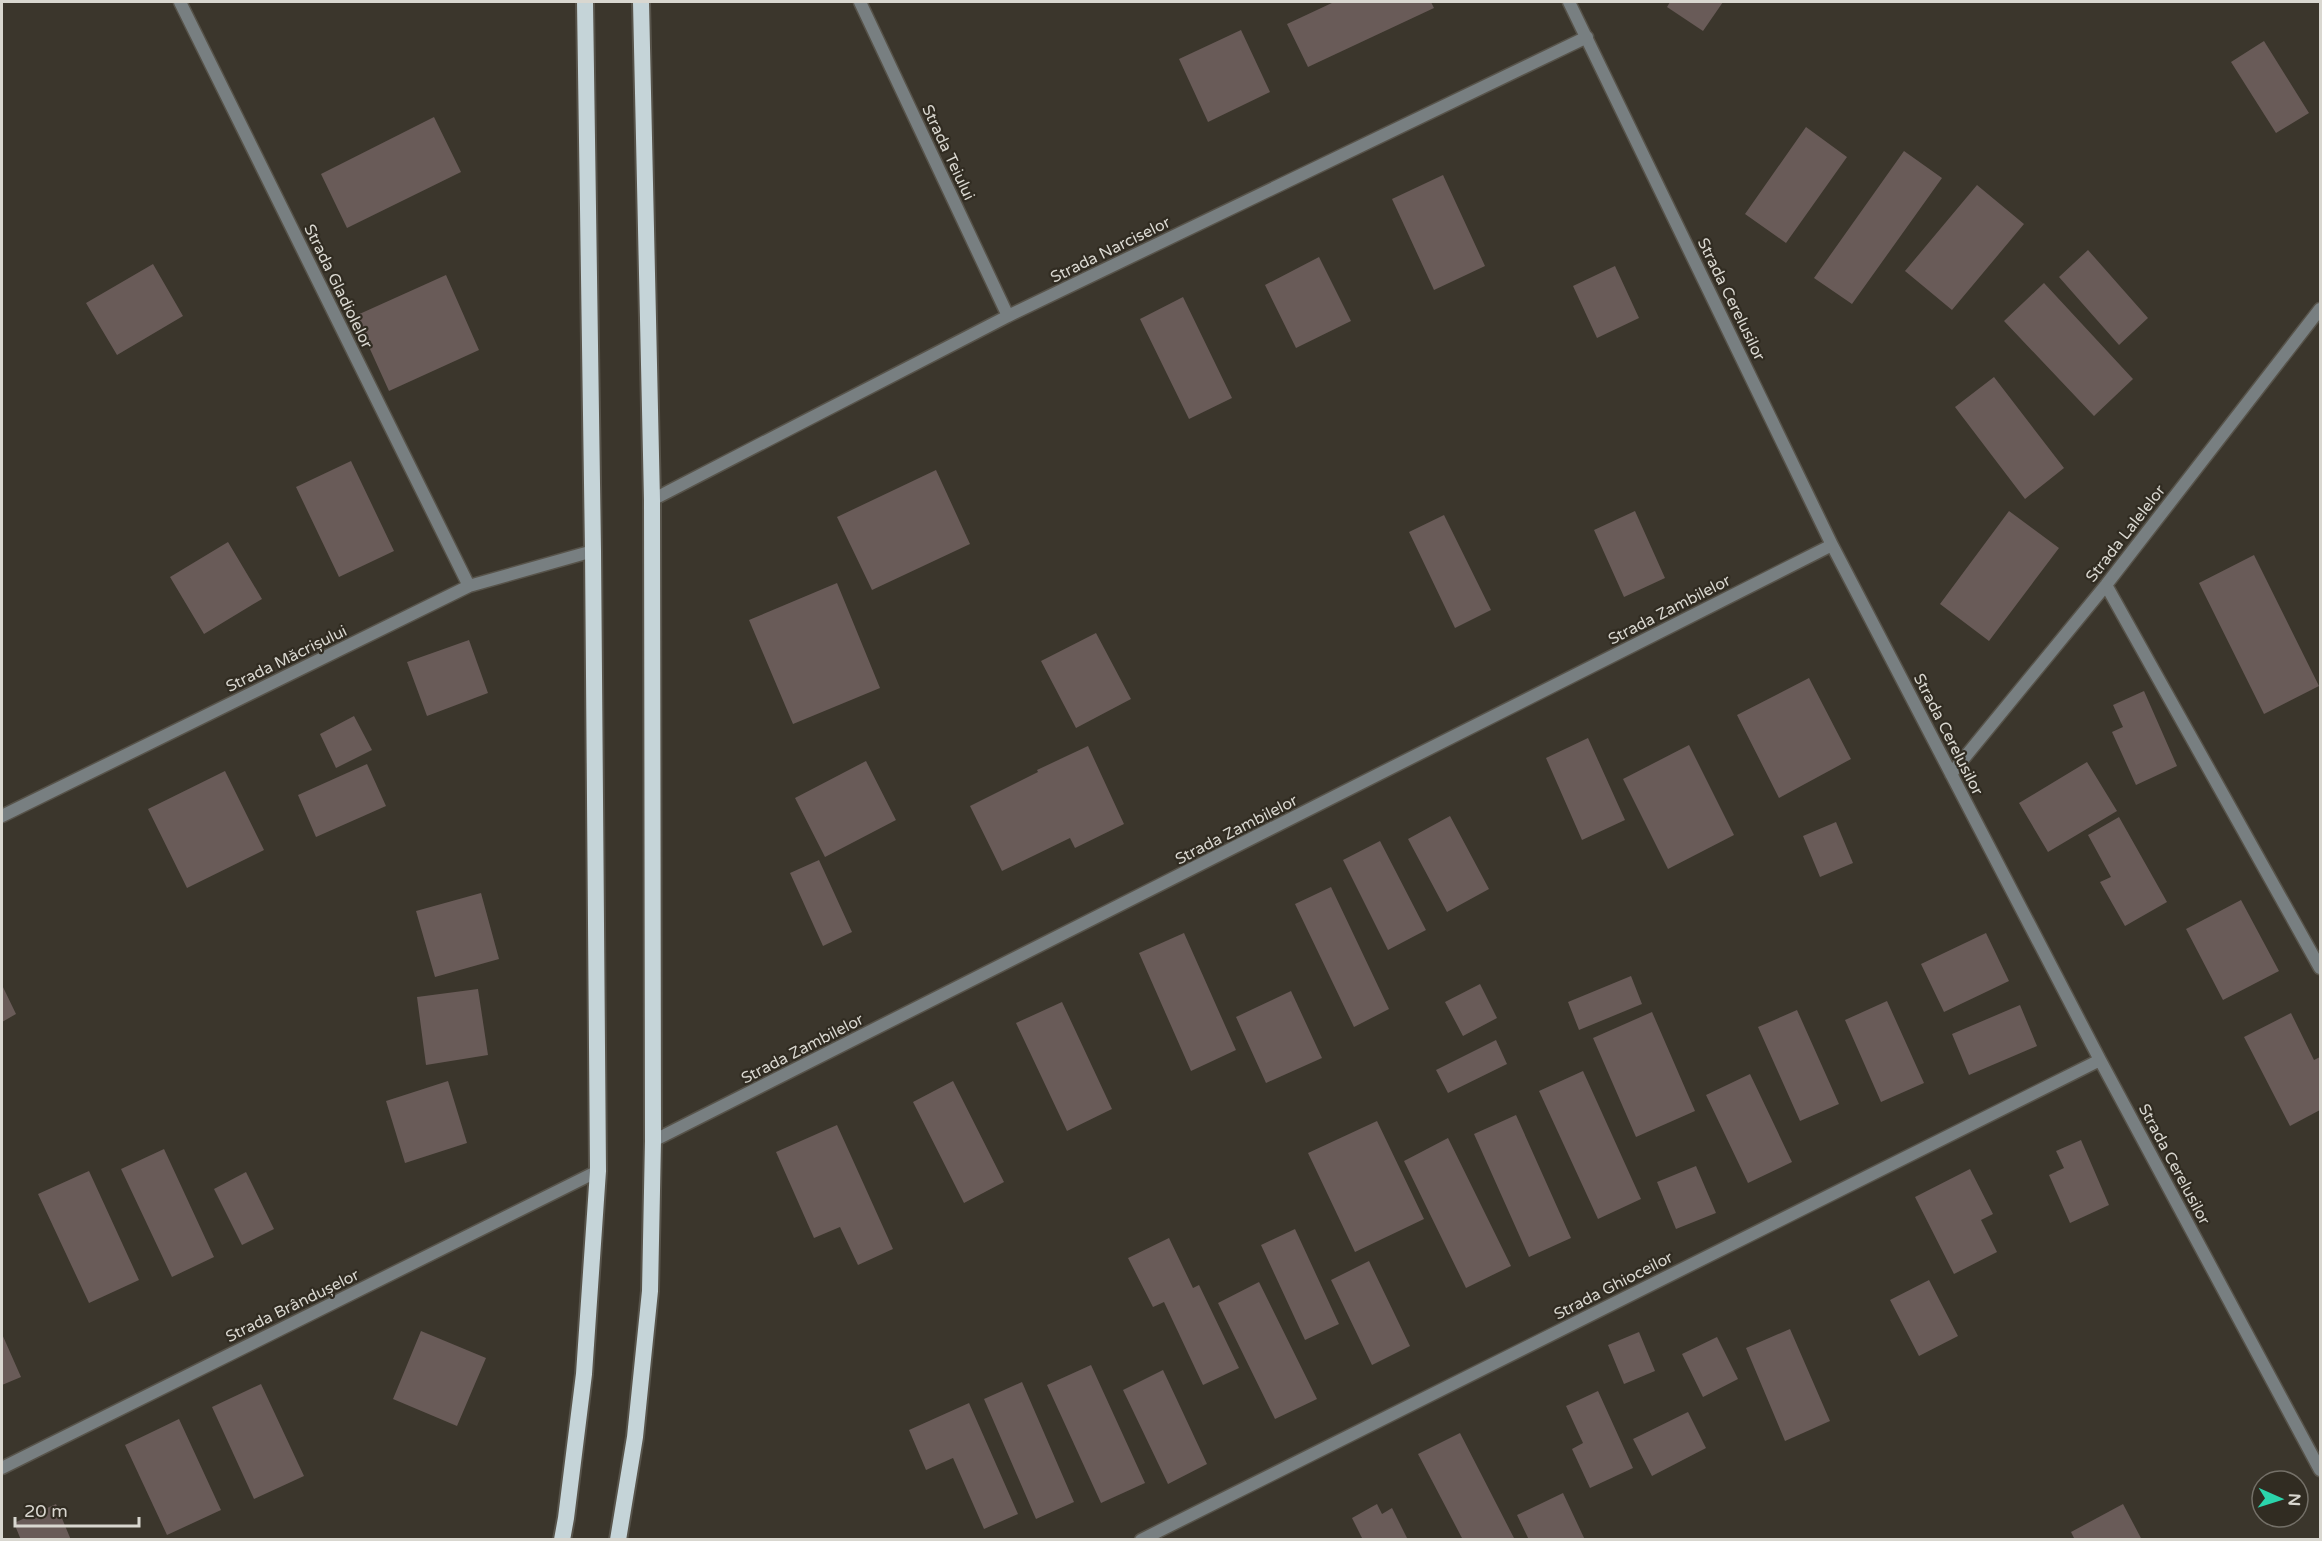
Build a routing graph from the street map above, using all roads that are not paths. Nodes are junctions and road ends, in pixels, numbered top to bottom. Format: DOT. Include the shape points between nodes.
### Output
graph roads {
  1 [pos="180,2"];
  2 [pos="585,2"];
  3 [pos="641,2"];
  4 [pos="860,2"];
  5 [pos="1569,2"];
  6 [pos="1587,37"];
  7 [pos="2320,309"];
  8 [pos="1008,316"];
  9 [pos="652,500"];
  10 [pos="1832,545"];
  11 [pos="593,551"];
  12 [pos="2106,585"];
  13 [pos="469,586"];
  14 [pos="1951,774"];
  15 [pos="2,816"];
  16 [pos="2320,968"];
  17 [pos="2100,1060"];
  18 [pos="653,1141"];
  19 [pos="598,1171"];
  20 [pos="2,1468"];
  21 [pos="2320,1470"];
  22 [pos="562,1539"];
  23 [pos="618,1539"];
  24 [pos="1142,1539"];
  1 -- 13 [label="street, Strada Gladiolelor"];
  2 -- 11 [label="highway"];
  3 -- 9 [label="highway"];
  4 -- 8 [label="street, Strada Teiului"];
  5 -- 6 [label="street, Strada Cerelusilor"];
  6 -- 8 [label="street, Strada Narciselor"];
  6 -- 10 [label="street, Strada Cerelusilor"];
  7 -- 12 [label="street, Strada Lalelelor"];
  8 -- 9 [label="street, Strada Narciselor"];
  9 -- 18 [label="highway"];
  10 -- 14 [label="street, Strada Cerelusilor"];
  10 -- 18 [label="street, Strada Zambilelor"];
  11 -- 13 [label="street, Strada Măcrișului"];
  11 -- 19 [label="highway"];
  12 -- 14 [label="street, Strada Lalelelor"];
  12 -- 16 [label="street"];
  13 -- 15 [label="street, Strada Măcrișului"];
  14 -- 17 [label="street, Strada Cerelusilor"];
  17 -- 21 [label="street, Strada Cerelusilor"];
  17 -- 24 [label="street, Strada Ghioceilor"];
  18 -- 23 [label="highway" via="650,1291 635,1437"];
  19 -- 20 [label="street, Strada Brândușelor"];
  19 -- 22 [label="highway" via="584,1374"];
}
